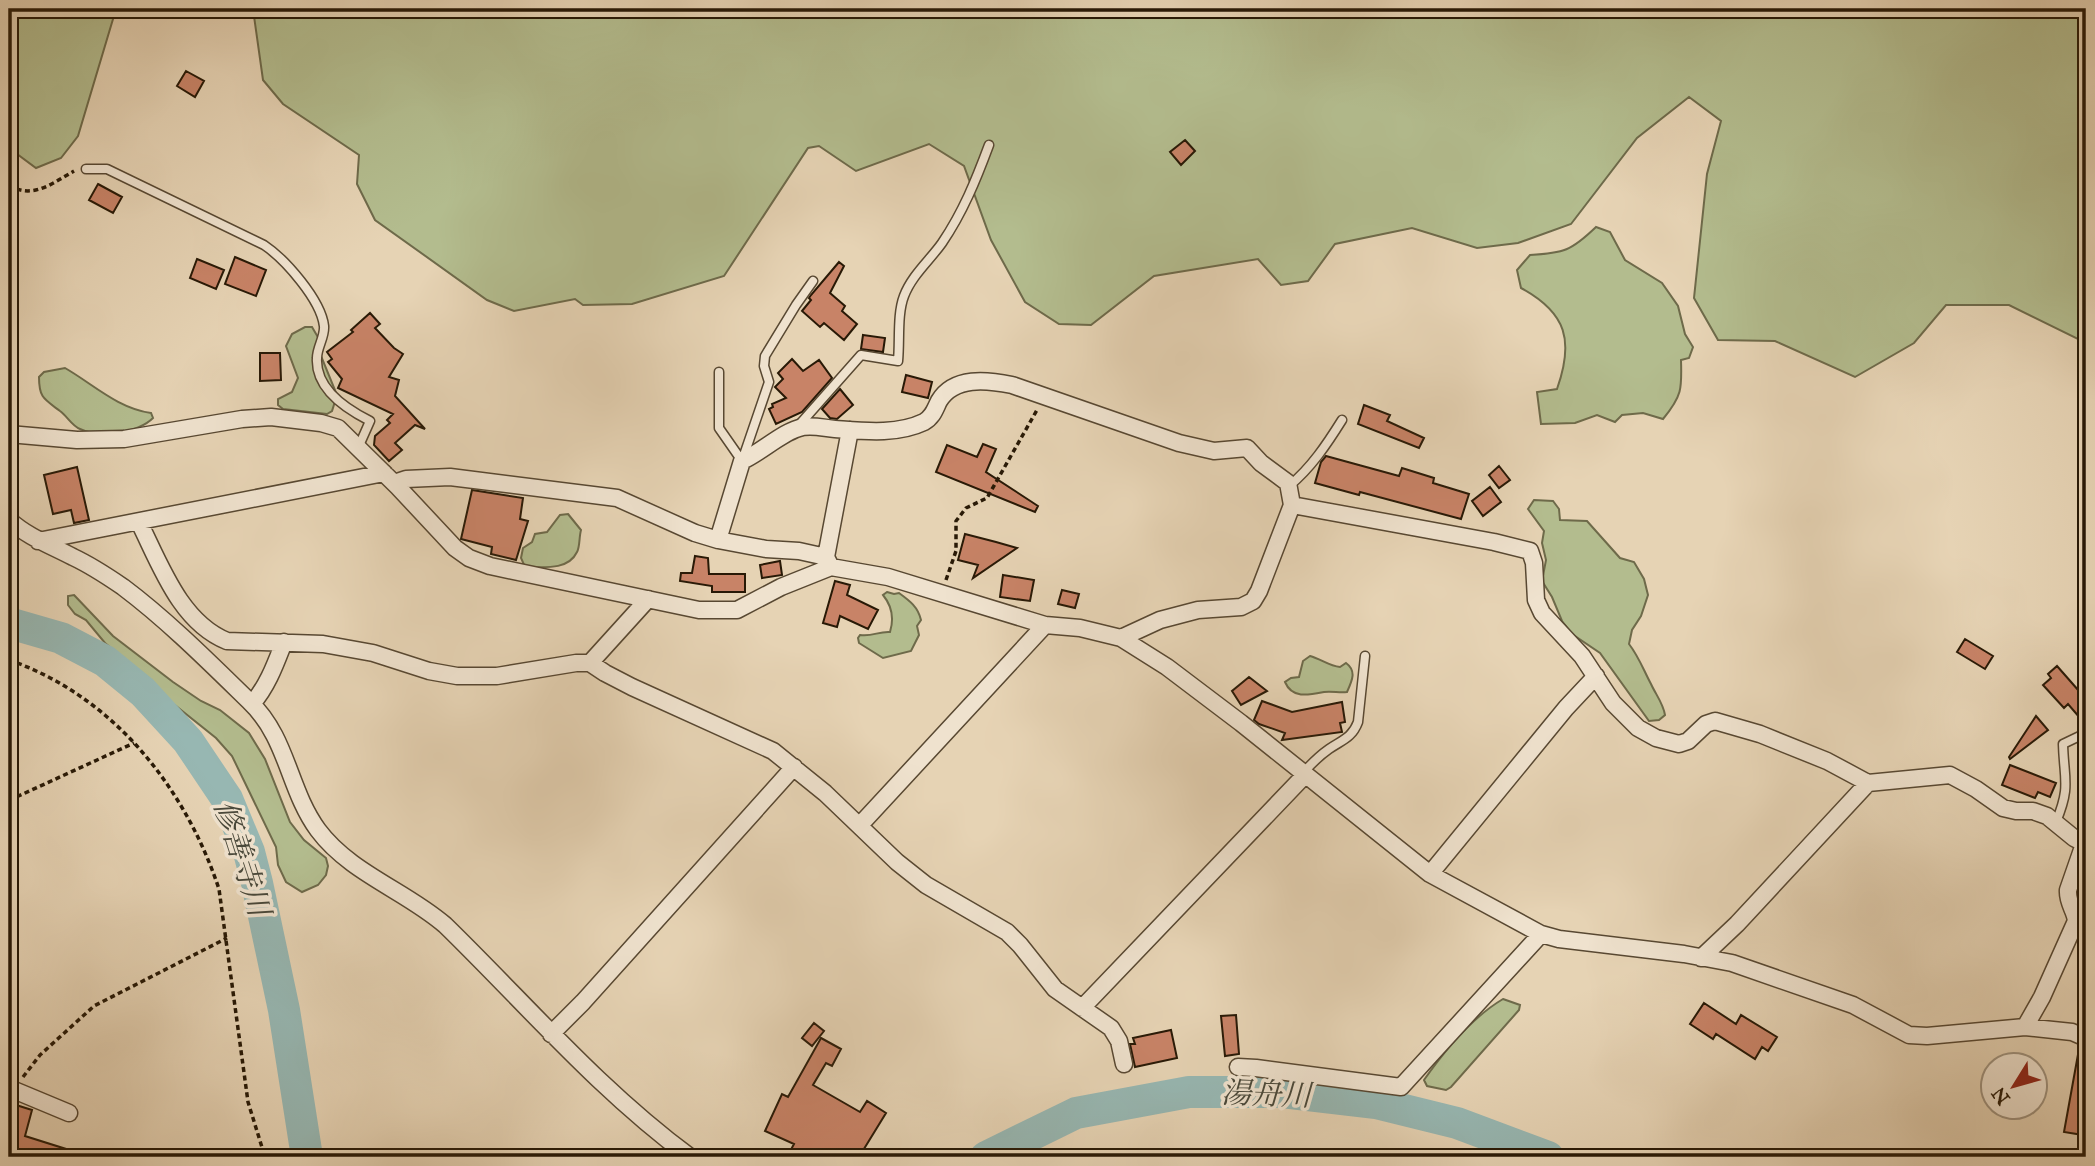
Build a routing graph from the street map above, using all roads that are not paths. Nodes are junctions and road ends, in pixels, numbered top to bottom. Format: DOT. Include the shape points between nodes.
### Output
graph roads {
  1 [pos="989,145"];
  2 [pos="86,169"];
  3 [pos="813,281"];
  4 [pos="719,372"];
  5 [pos="1342,420"];
  6 [pos="796,429"];
  7 [pos="850,430"];
  8 [pos="9,434"];
  9 [pos="358,448"];
  10 [pos="742,461"];
  11 [pos="389,478"];
  12 [pos="1293,482"];
  13 [pos="1292,505"];
  14 [pos="9,520"];
  15 [pos="139,522"];
  16 [pos="718,540"];
  17 [pos="38,541"];
  18 [pos="829,562"];
  19 [pos="648,599"];
  20 [pos="1045,625"];
  21 [pos="1121,638"];
  22 [pos="284,642"];
  23 [pos="1365,656"];
  24 [pos="590,663"];
  25 [pos="1596,676"];
  26 [pos="252,704"];
  27 [pos="2086,733"];
  28 [pos="794,767"];
  29 [pos="1304,774"];
  30 [pos="1868,783"];
  31 [pos="2056,822"];
  32 [pos="860,825"];
  33 [pos="2085,844"];
  34 [pos="1430,874"];
  35 [pos="1541,934"];
  36 [pos="1701,958"];
  37 [pos="1082,1008"];
  38 [pos="2025,1027"];
  39 [pos="551,1034"];
  40 [pos="2086,1038"];
  41 [pos="1124,1064"];
  42 [pos="1238,1068"];
  43 [pos="11,1089"];
  44 [pos="69,1113"];
  45 [pos="690,1157"];
  1 -- 6 [label="lane" via="962,212 904,294 898,361 861,355"];
  2 -- 9 [label="lane" via="107,169 276,253 320,311 325,331 317,364 323,380 338,401 369,421"];
  3 -- 10 [label="lane" via="765,356 769,383"];
  4 -- 10 [label="lane" via="719,428"];
  5 -- 12 [label="lane"];
  6 -- 7 [label="street"];
  6 -- 10 [label="street"];
  7 -- 12 [label="street" via="899,431 926,421 945,392 959,384 995,381 1180,443 1214,451 1247,448"];
  7 -- 18 [label="street"];
  8 -- 9 [label="street" via="124,439 271,417 338,428"];
  9 -- 11 [label="street"];
  10 -- 16 [label="street"];
  11 -- 15 [label="street"];
  11 -- 16 [label="street" via="450,477 617,498"];
  11 -- 19 [label="street" via="469,558"];
  12 -- 13 [label="street"];
  13 -- 21 [label="street" via="1252,600 1241,607 1198,610 1160,620"];
  13 -- 25 [label="street" via="1530,551 1542,613"];
  14 -- 17 [label="street"];
  15 -- 17 [label="street"];
  15 -- 22 [label="street" via="187,611 205,628 227,641"];
  16 -- 18 [label="street" via="799,551"];
  17 -- 26 [label="street" via="123,588"];
  18 -- 19 [label="street" via="737,610 699,610"];
  18 -- 20 [label="street"];
  19 -- 24 [label="street"];
  20 -- 21 [label="street"];
  20 -- 32 [label="street"];
  21 -- 29 [label="street" via="1167,667"];
  22 -- 24 [label="street" via="351,648 457,676 497,676"];
  22 -- 26 [label="street" via="272,673"];
  23 -- 29 [label="lane" via="1355,729"];
  24 -- 28 [label="street" via="773,751"];
  25 -- 30 [label="street" via="1613,703 1638,728 1667,743 1688,741 1715,721 1816,756"];
  25 -- 34 [label="street"];
  26 -- 39 [label="street" via="286,757 308,815 333,847 425,908"];
  27 -- 31 [label="lane" via="2063,744 2067,782"];
  28 -- 32 [label="street"];
  28 -- 39 [label="street"];
  29 -- 34 [label="street"];
  29 -- 37 [label="street"];
  30 -- 31 [label="street" via="1950,775 2003,807 2033,811"];
  30 -- 36 [label="street"];
  31 -- 33 [label="street"];
  32 -- 37 [label="street" via="926,885 1007,932 1055,989"];
  33 -- 38 [label="street" via="2067,898 2076,921"];
  34 -- 35 [label="street"];
  35 -- 36 [label="street"];
  35 -- 42 [label="street" via="1401,1087"];
  36 -- 38 [label="street" via="1732,962 1853,1005 1909,1035"];
  37 -- 41 [label="street" via="1111,1028"];
  38 -- 40 [label="street" via="2073,1032"];
  39 -- 45 [label="street" via="641,1119"];
  43 -- 44 [label="street"];
}
